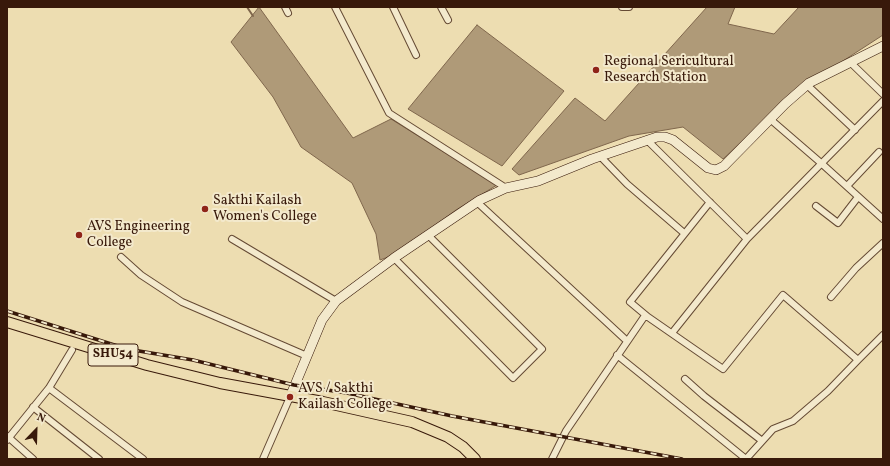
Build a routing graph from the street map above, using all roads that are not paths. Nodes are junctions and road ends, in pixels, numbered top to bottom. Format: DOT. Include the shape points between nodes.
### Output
graph roads {
  1 [pos="335,7"];
  2 [pos="393,7"];
  3 [pos="441,7"];
  4 [pos="622,7"];
  5 [pos="629,7"];
  6 [pos="448,20"];
  7 [pos="883,46"];
  8 [pos="416,55"];
  9 [pos="850,62"];
  10 [pos="806,85"];
  11 [pos="883,94"];
  12 [pos="883,101"];
  13 [pos="770,119"];
  14 [pos="855,130"];
  15 [pos="647,140"];
  16 [pos="879,152"];
  17 [pos="600,156"];
  18 [pos="822,163"];
  19 [pos="847,186"];
  20 [pos="506,188"];
  21 [pos="858,197"];
  22 [pos="477,202"];
  23 [pos="710,202"];
  24 [pos="816,206"];
  25 [pos="883,219"];
  26 [pos="684,233"];
  27 [pos="428,235"];
  28 [pos="232,239"];
  29 [pos="747,239"];
  30 [pos="883,243"];
  31 [pos="122,257"];
  32 [pos="394,258"];
  33 [pos="831,297"];
  34 [pos="336,301"];
  35 [pos="648,317"];
  36 [pos="7,322"];
  37 [pos="7,329"];
  38 [pos="672,333"];
  39 [pos="883,335"];
  40 [pos="627,341"];
  41 [pos="72,350"];
  42 [pos="618,355"];
  43 [pos="307,356"];
  44 [pos="858,360"];
  45 [pos="685,379"];
  46 [pos="220,383"];
  47 [pos="48,388"];
  48 [pos="290,396"];
  49 [pos="33,407"];
  50 [pos="8,438"];
  51 [pos="448,438"];
  52 [pos="761,440"];
  53 [pos="33,459"];
  54 [pos="99,459"];
  55 [pos="143,459"];
  56 [pos="263,459"];
  57 [pos="475,459"];
  58 [pos="481,459"];
  59 [pos="552,459"];
  60 [pos="746,459"];
  1 -- 20 [label="street" via="389,114"];
  2 -- 8 [label="street"];
  3 -- 6 [label="street"];
  4 -- 5 [label="street"];
  7 -- 9 [label="street"];
  9 -- 10 [label="street"];
  9 -- 11 [label="street"];
  10 -- 13 [label="street"];
  10 -- 14 [label="street"];
  12 -- 14 [label="street"];
  13 -- 15 [label="street" via="724,166 716,170 702,164 673,140 665,137"];
  13 -- 18 [label="street"];
  14 -- 18 [label="street"];
  15 -- 17 [label="street"];
  15 -- 23 [label="street"];
  16 -- 19 [label="street"];
  17 -- 20 [label="street" via="538,181"];
  17 -- 26 [label="street" via="622,180"];
  18 -- 19 [label="street"];
  18 -- 29 [label="street"];
  19 -- 21 [label="street"];
  20 -- 22 [label="street"];
  21 -- 24 [label="street" via="838,223"];
  21 -- 25 [label="street"];
  22 -- 27 [label="street"];
  22 -- 40 [label="street"];
  23 -- 26 [label="street"];
  23 -- 29 [label="street"];
  26 -- 35 [label="street" via="630,302"];
  27 -- 32 [label="street"];
  27 -- 32 [label="street" via="542,349 513,378"];
  28 -- 34 [label="street"];
  29 -- 38 [label="street"];
  30 -- 33 [label="street" via="856,268"];
  31 -- 43 [label="street" via="141,275 182,302"];
  32 -- 34 [label="street"];
  34 -- 43 [label="street" via="322,320"];
  35 -- 38 [label="street"];
  35 -- 40 [label="street" via="644,317"];
  36 -- 46 [label="main road, SHU54" via="148,365"];
  37 -- 41 [label="main road, SHU54"];
  38 -- 44 [label="street" via="723,369 783,295"];
  39 -- 44 [label="street"];
  40 -- 42 [label="street"];
  41 -- 46 [label="main road, SHU54" via="182,379"];
  41 -- 47 [label="street"];
  42 -- 59 [label="street" via="566,431"];
  42 -- 60 [label="street"];
  43 -- 48 [label="street"];
  44 -- 52 [label="street" via="793,422 772,429"];
  45 -- 52 [label="street"];
  46 -- 48 [label="main road, SHU54"];
  47 -- 49 [label="street"];
  47 -- 55 [label="street"];
  48 -- 51 [label="main road, SHU54" via="394,418 435,431"];
  48 -- 56 [label="street"];
  49 -- 50 [label="street"];
  49 -- 54 [label="street"];
  50 -- 53 [label="street"];
  51 -- 57 [label="main road, SHU54" via="463,447"];
  51 -- 58 [label="main road" via="465,443"];
  52 -- 60 [label="street"];
}
